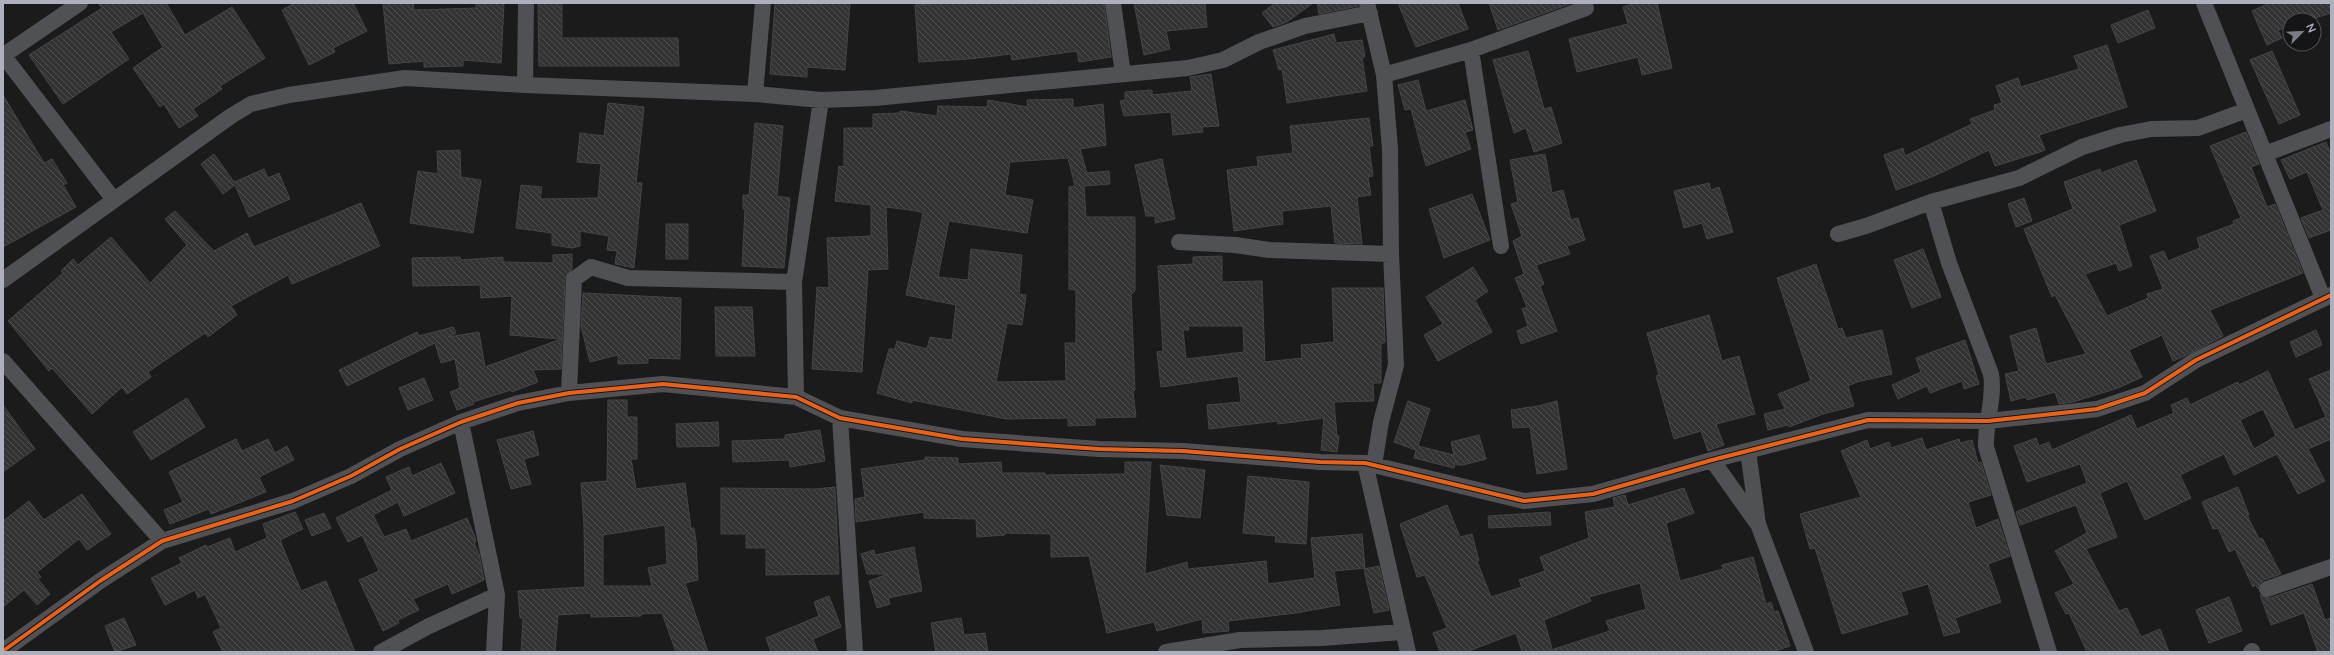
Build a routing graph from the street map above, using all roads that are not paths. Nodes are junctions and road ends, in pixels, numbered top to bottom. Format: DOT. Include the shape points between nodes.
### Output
graph roads {
  1 [pos="80,3"];
  2 [pos="526,3"];
  3 [pos="763,3"];
  4 [pos="1113,3"];
  5 [pos="2204,3"];
  6 [pos="1369,8"];
  7 [pos="1586,8"];
  8 [pos="1471,50"];
  9 [pos="3,55"];
  10 [pos="1123,74"];
  11 [pos="1384,75"];
  12 [pos="525,85"];
  13 [pos="755,94"];
  14 [pos="821,100"];
  15 [pos="2247,110"];
  16 [pos="2331,129"];
  17 [pos="2265,154"];
  18 [pos="114,200"];
  19 [pos="1931,202"];
  20 [pos="1838,234"];
  21 [pos="1179,242"];
  22 [pos="1501,246"];
  23 [pos="1391,254"];
  24 [pos="3,280"];
  25 [pos="794,282"];
  26 [pos="2327,297"];
  27 [pos="3,361"];
  28 [pos="569,394"];
  29 [pos="796,397"];
  30 [pos="840,418"];
  31 [pos="1988,421"];
  32 [pos="461,422"];
  33 [pos="1748,451"];
  34 [pos="1712,460"];
  35 [pos="1369,464"];
  36 [pos="1758,524"];
  37 [pos="162,540"];
  38 [pos="2331,566"];
  39 [pos="2267,589"];
  40 [pos="497,595"];
  41 [pos="1402,632"];
  42 [pos="3,651"];
  43 [pos="381,652"];
  44 [pos="494,652"];
  45 [pos="855,652"];
  46 [pos="1166,652"];
  47 [pos="1408,652"];
  48 [pos="1806,652"];
  49 [pos="2049,652"];
  1 -- 9 [label="street"];
  2 -- 12 [label="street"];
  3 -- 13 [label="street"];
  4 -- 10 [label="street"];
  5 -- 15 [label="street"];
  6 -- 10 [label="street" via="1259,42 1223,60 1188,68"];
  6 -- 11 [label="street"];
  7 -- 8 [label="street"];
  8 -- 11 [label="street"];
  8 -- 22 [label="street"];
  9 -- 18 [label="street"];
  10 -- 14 [label="street" via="875,98"];
  11 -- 23 [label="street" via="1390,149"];
  12 -- 13 [label="street"];
  12 -- 18 [label="street" via="406,78 289,95 251,104"];
  13 -- 14 [label="street"];
  14 -- 25 [label="street"];
  15 -- 17 [label="street"];
  15 -- 19 [label="street" via="2198,128 2151,129 2120,135 2082,148 2019,178"];
  16 -- 17 [label="street"];
  17 -- 26 [label="street"];
  18 -- 24 [label="street"];
  19 -- 20 [label="street"];
  19 -- 31 [label="street" via="1949,263 1991,374"];
  21 -- 23 [label="street" via="1269,250"];
  23 -- 35 [label="street" via="1396,365"];
  25 -- 28 [label="street" via="628,278 591,267 574,279"];
  25 -- 29 [label="street"];
  26 -- 31 [label="street" via="2196,360 2145,393 2124,401 2071,414"];
  27 -- 37 [label="street"];
  28 -- 29 [label="street" via="663,384"];
  28 -- 32 [label="street" via="518,403"];
  29 -- 30 [label="street"];
  30 -- 35 [label="street" via="996,443 1183,451"];
  30 -- 45 [label="street"];
  31 -- 33 [label="street" via="1868,420"];
  31 -- 49 [label="street" via="1986,447 1991,466"];
  32 -- 37 [label="street" via="400,449 351,476 293,501"];
  32 -- 40 [label="street"];
  33 -- 34 [label="street"];
  33 -- 36 [label="street"];
  34 -- 35 [label="street" via="1593,494 1524,501"];
  34 -- 36 [label="street"];
  35 -- 41 [label="street"];
  36 -- 48 [label="street"];
  37 -- 42 [label="street"];
  38 -- 39 [label="street"];
  40 -- 43 [label="street" via="428,626"];
  40 -- 44 [label="street"];
  41 -- 46 [label="street" via="1322,638 1240,640"];
  41 -- 47 [label="street"];
}
